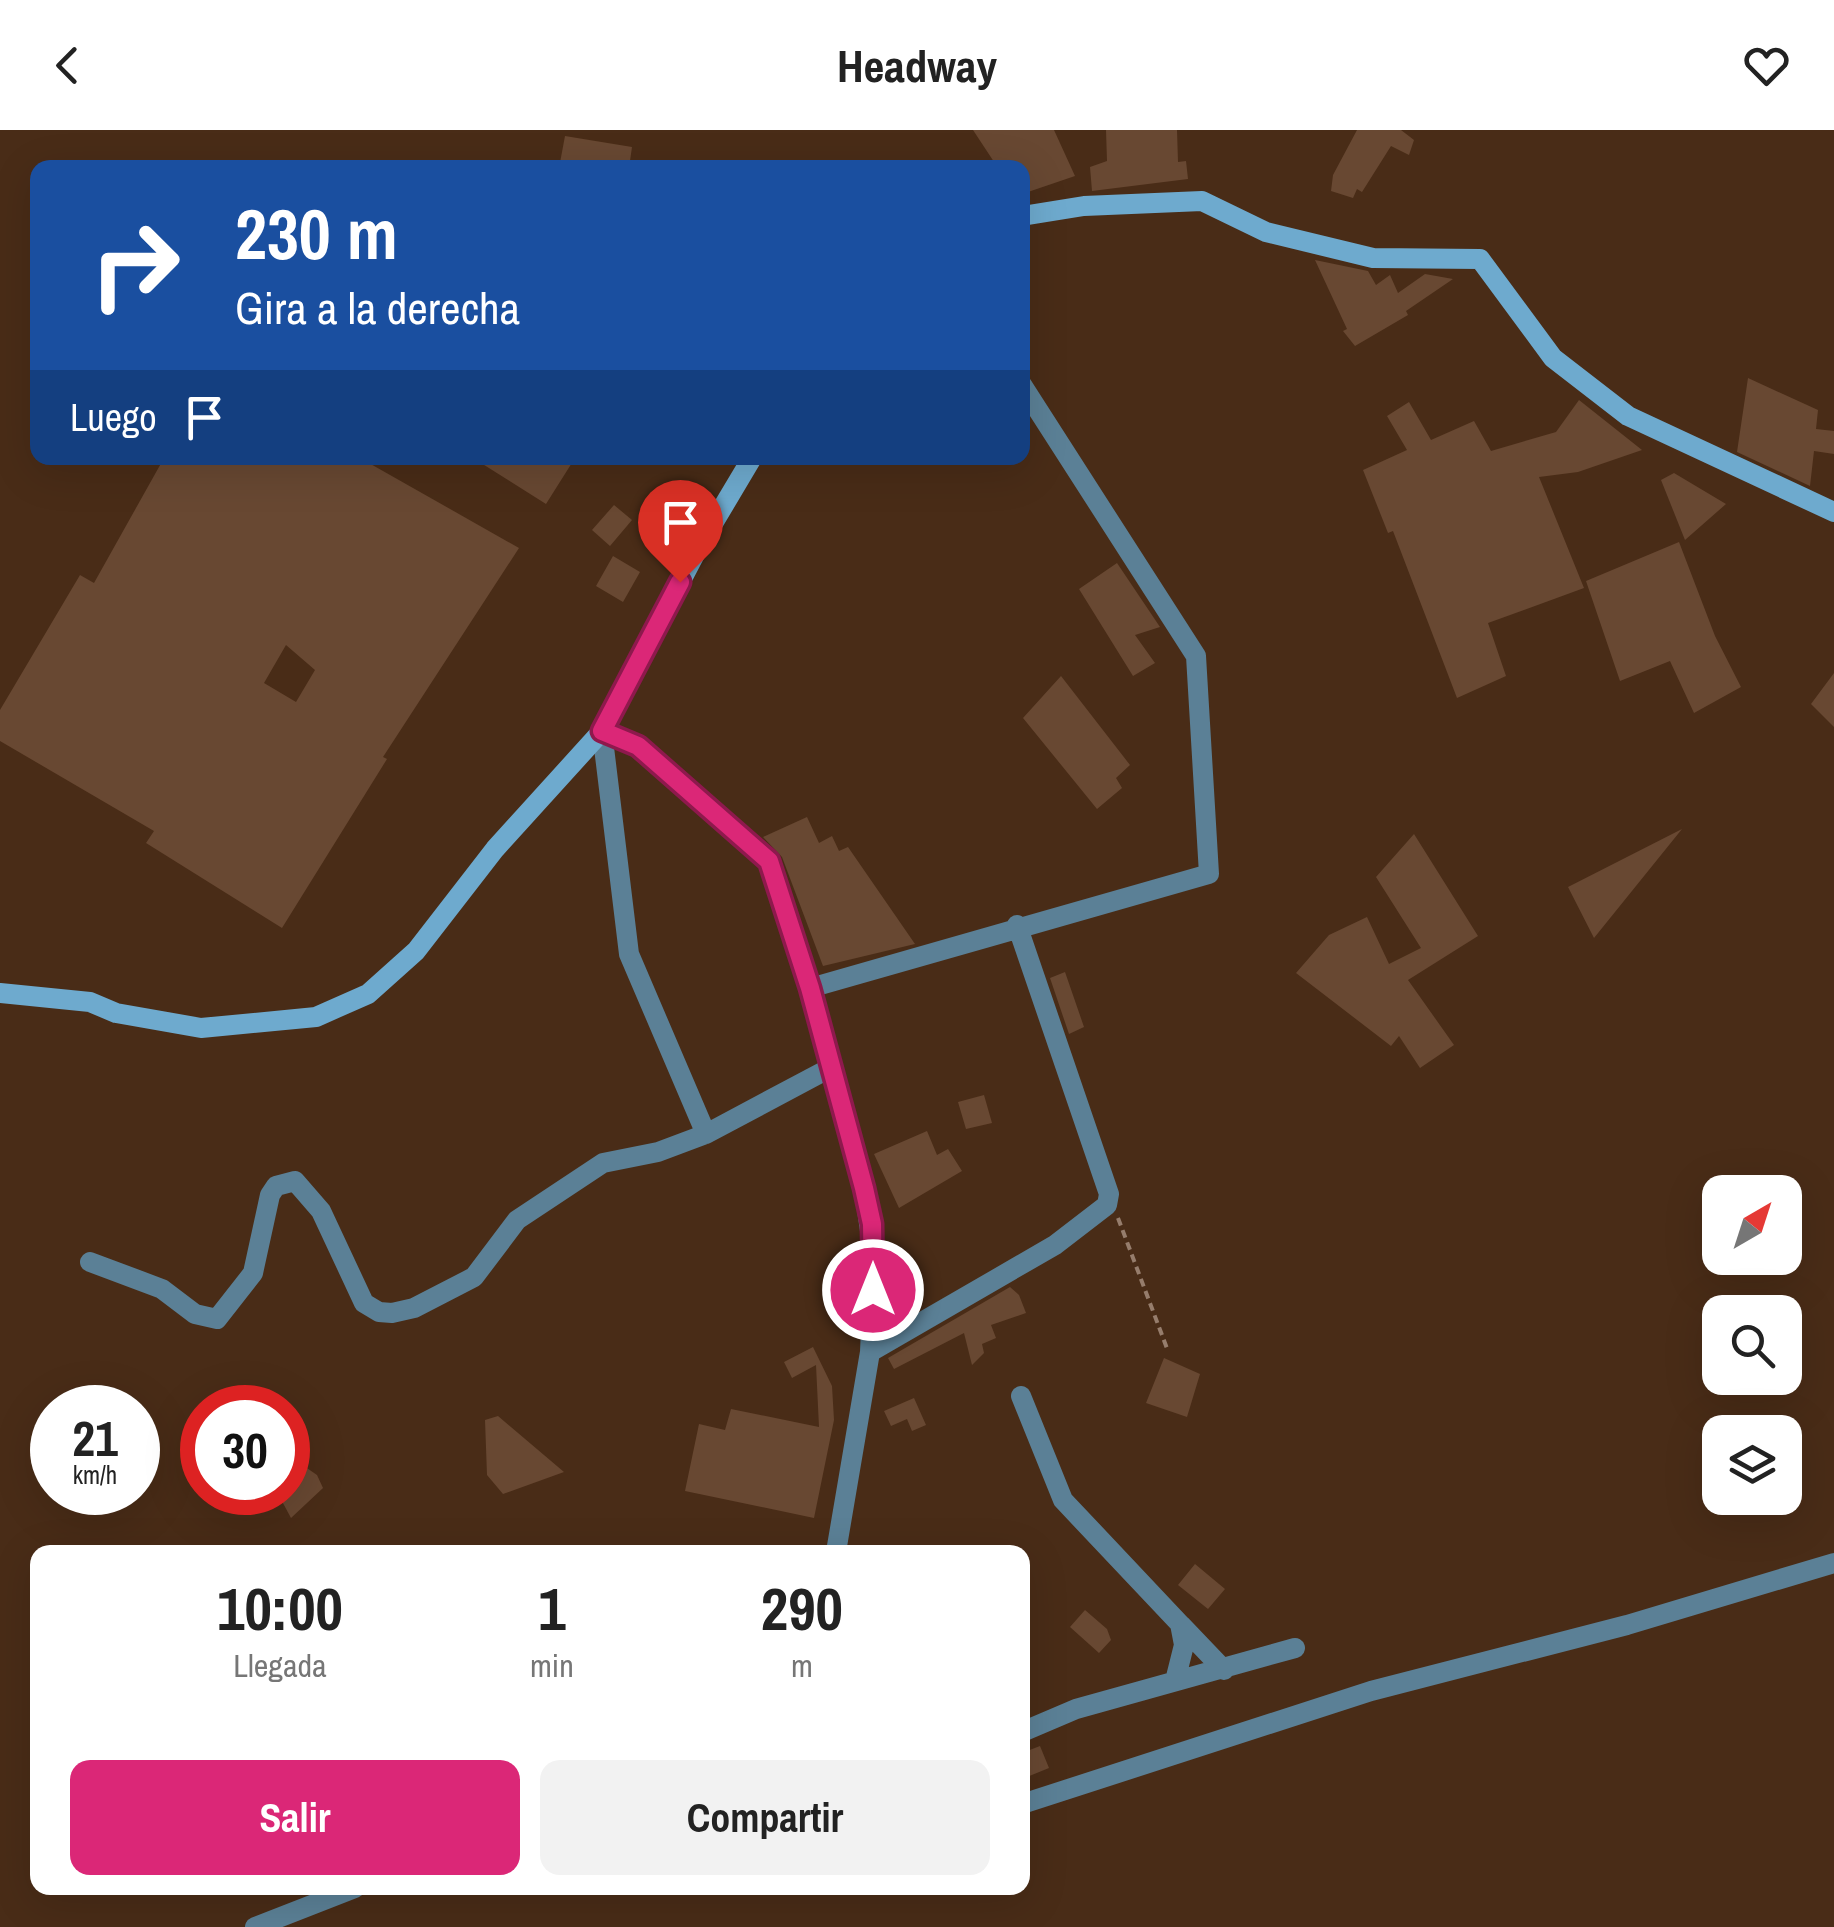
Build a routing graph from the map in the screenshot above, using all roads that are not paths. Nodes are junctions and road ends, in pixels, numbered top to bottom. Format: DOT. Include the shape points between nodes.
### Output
graph roads {
  1 [pos="1030,215"];
  2 [pos="1030,397"];
  3 [pos="748,465"];
  4 [pos="1834,512"];
  5 [pos="602,731"];
  6 [pos="1017,926"];
  7 [pos="810,988"];
  8 [pos="0,994"];
  9 [pos="830,1068"];
  10 [pos="706,1134"];
  11 [pos="90,1262"];
  12 [pos="870,1352"];
  13 [pos="1021,1396"];
  14 [pos="837,1545"];
  15 [pos="1834,1563"];
  16 [pos="1180,1624"];
  17 [pos="1296,1648"];
  18 [pos="1224,1670"];
  19 [pos="1175,1681"];
  20 [pos="1030,1729"];
  21 [pos="1030,1801"];
  22 [pos="338,1895"];
  23 [pos="255,1927"];
  1 -- 4 [label="street" via="1202,201 1266,232 1373,258 1480,259 1553,358 1628,416"];
  2 -- 6 [label="street" via="1196,656 1209,874"];
  3 -- 5 [label="street"];
  5 -- 7 [label="street" via="638,746 769,861"];
  5 -- 8 [label="street" via="495,849 416,951 368,994 316,1018 201,1028 90,1002"];
  5 -- 10 [label="street" via="628,954"];
  6 -- 7 [label="street"];
  6 -- 12 [label="street" via="1109,1194 1102,1213 1087,1224"];
  7 -- 9 [label="street"];
  9 -- 10 [label="street"];
  9 -- 12 [label="street" via="872,1224"];
  10 -- 11 [label="street" via="604,1164 546,1197 517,1220 474,1278 414,1308 379,1312 364,1303 320,1211 295,1181 270,1195 253,1273 217,1319"];
  12 -- 14 [label="street"];
  13 -- 16 [label="street" via="1063,1500"];
  15 -- 21 [label="street" via="1627,1626 1371,1691"];
  16 -- 18 [label="street"];
  16 -- 19 [label="street" via="1184,1645"];
  17 -- 18 [label="street"];
  18 -- 19 [label="street"];
  19 -- 20 [label="street"];
  22 -- 23 [label="street"];
}
